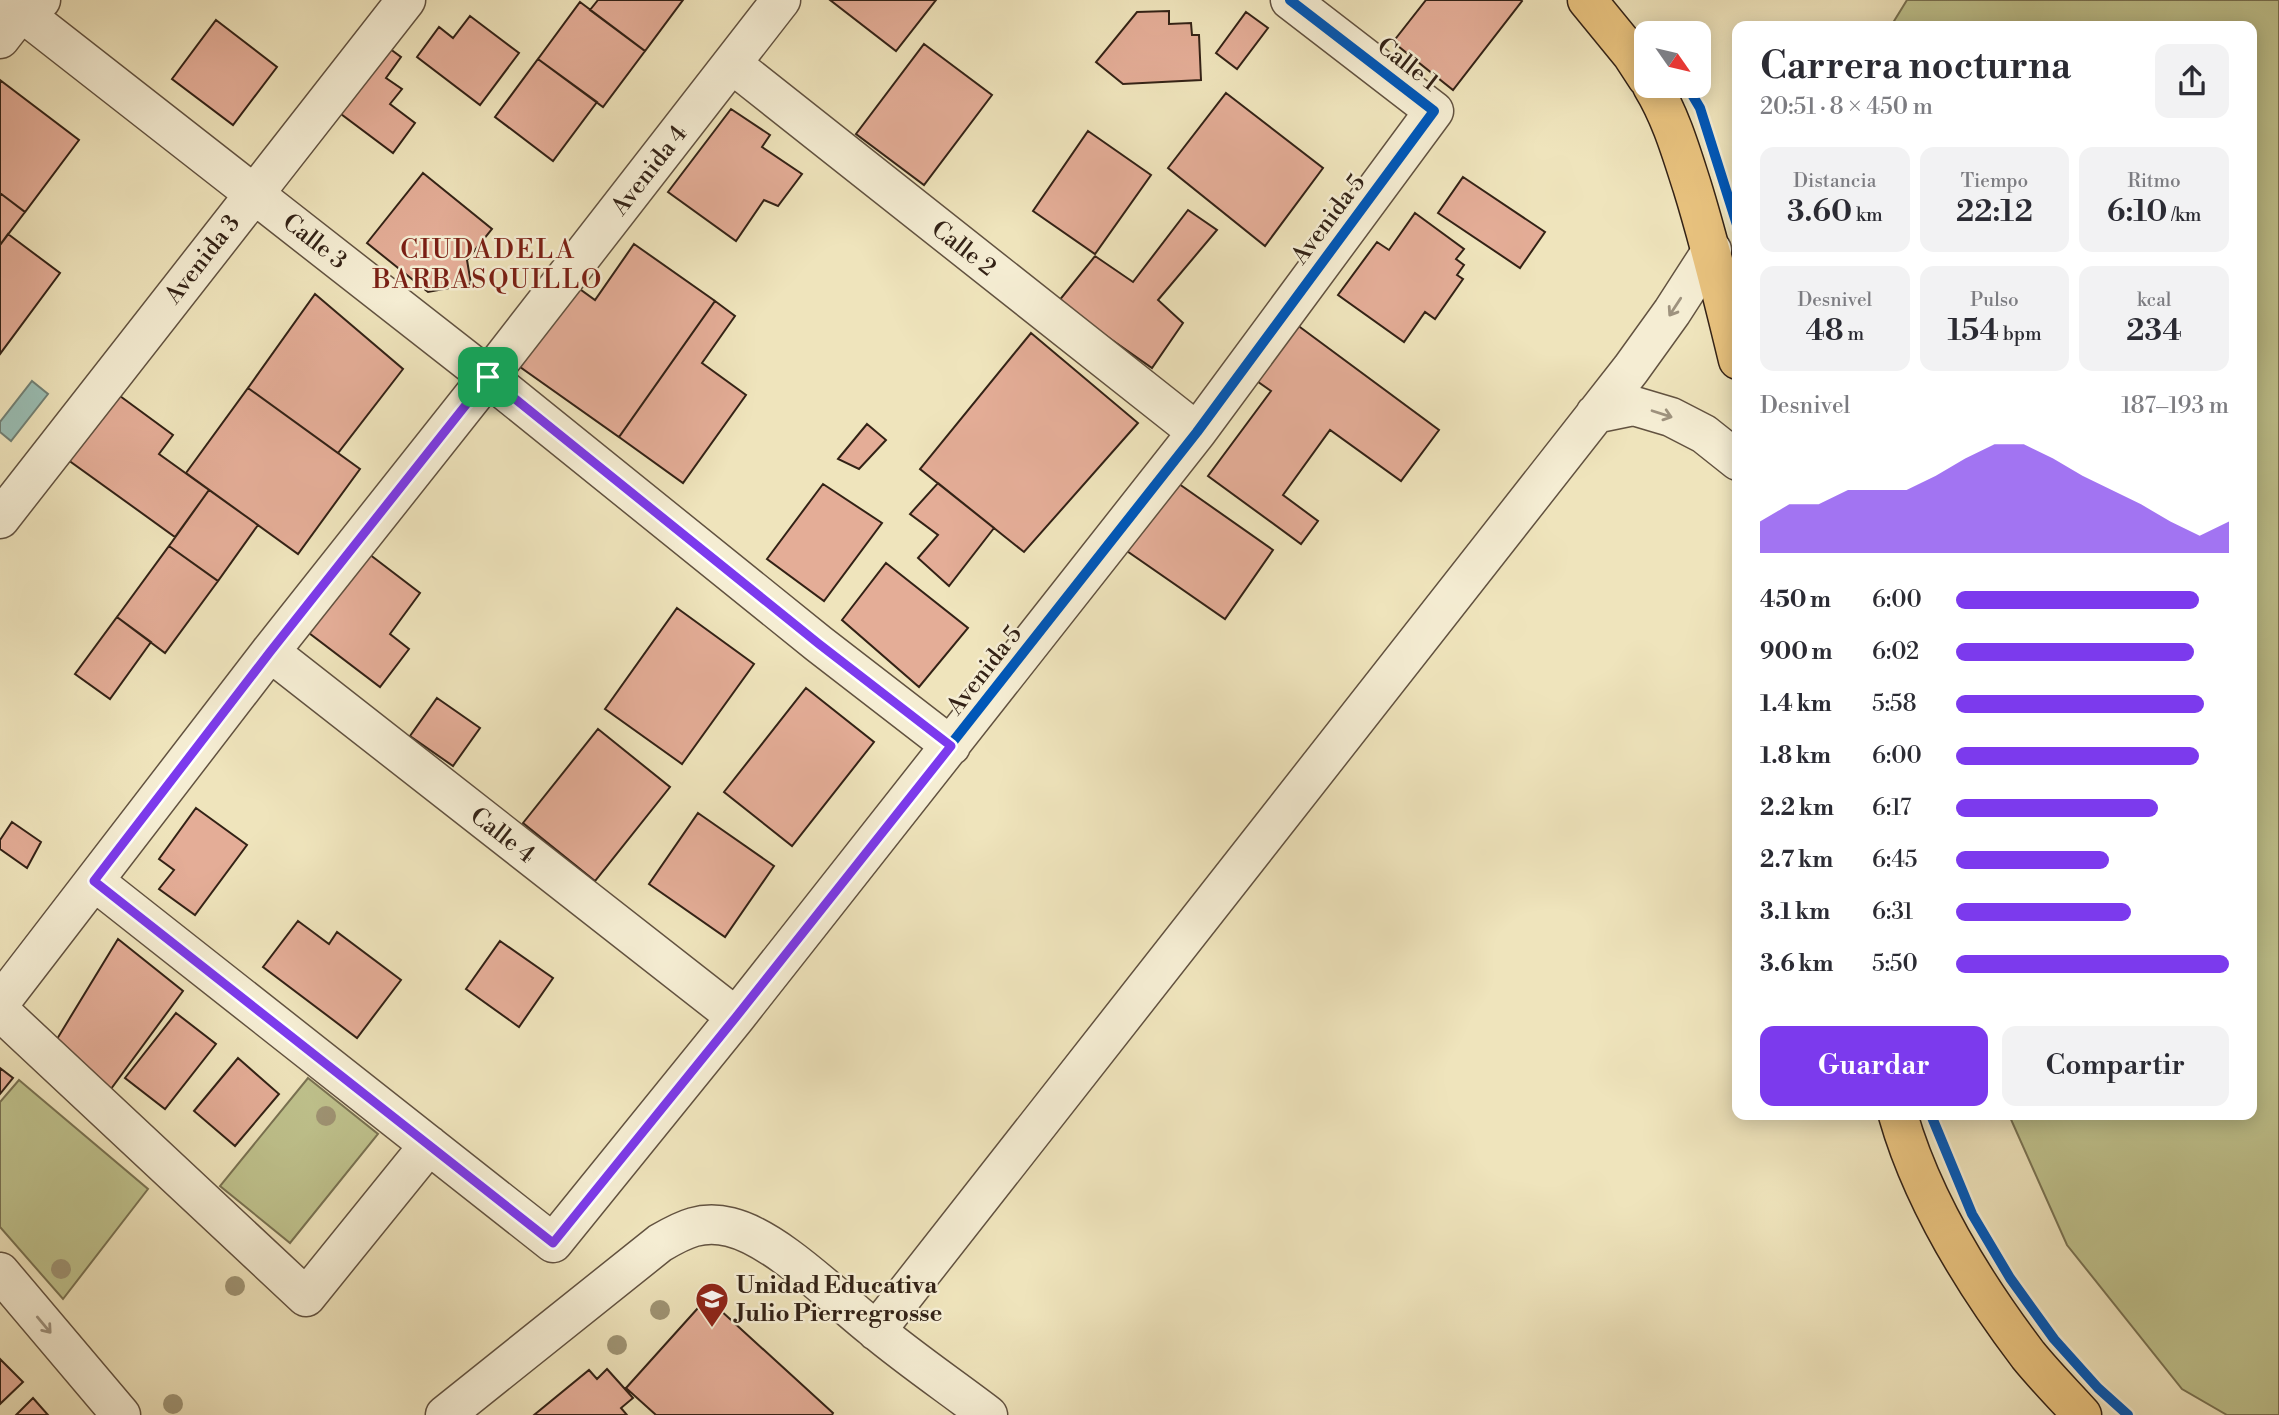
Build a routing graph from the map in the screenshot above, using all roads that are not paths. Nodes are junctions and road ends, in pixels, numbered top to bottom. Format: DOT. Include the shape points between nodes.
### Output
graph roads {
  1 [pos="406,0"];
  2 [pos="781,0"];
  3 [pos="1290,0"];
  4 [pos="1587,0"];
  5 [pos="17,13"];
  6 [pos="1634,58"];
  7 [pos="732,64"];
  8 [pos="1660,98"];
  9 [pos="1434,111"];
  10 [pos="254,193"];
  11 [pos="1712,250"];
  12 [pos="1732,335"];
  13 [pos="488,377"];
  14 [pos="1595,414"];
  15 [pos="1197,432"];
  16 [pos="1732,456"];
  17 [pos="0,519"];
  18 [pos="270,652"];
  19 [pos="951,746"];
  20 [pos="94,881"];
  21 [pos="0,1003"];
  22 [pos="0,1011"];
  23 [pos="736,1017"];
  24 [pos="1900,1120"];
  25 [pos="429,1145"];
  26 [pos="0,1272"];
  27 [pos="876,1331"];
  28 [pos="121,1415"];
  29 [pos="445,1415"];
  30 [pos="988,1415"];
  31 [pos="2082,1415"];
  1 -- 10 [label="street, Avenida 3"];
  2 -- 7 [label="street, Avenida 4"];
  3 -- 9 [label="street, Calle 1"];
  4 -- 6 [label="main road"];
  5 -- 10 [label="street, Calle 3"];
  7 -- 13 [label="street, Avenida 4"];
  7 -- 15 [label="street, Calle 2"];
  8 -- 11 [label="main road"];
  9 -- 15 [label="street, Avenida 5"];
  10 -- 13 [label="street, Calle 3"];
  10 -- 17 [label="street, Avenida 3"];
  11 -- 12 [label="main road"];
  11 -- 14 [label="street, one-way" via="1665,322"];
  13 -- 18 [label="street, Avenida 4"];
  13 -- 19 [label="street, Calle 3"];
  14 -- 16 [label="street, one-way" via="1634,406 1671,416 1704,433"];
  14 -- 27 [label="street"];
  15 -- 19 [label="street, Avenida 5"];
  18 -- 20 [label="street, Avenida 4"];
  18 -- 23 [label="street, Calle 4"];
  19 -- 23 [label="street, Avenida 5"];
  20 -- 21 [label="street, Avenida 4"];
  20 -- 25 [label="street"];
  22 -- 25 [label="street" via="306,1297"];
  23 -- 25 [label="street, Avenida 5" via="553,1243"];
  24 -- 31 [label="main road" via="1935,1208 1984,1292 2029,1356"];
  26 -- 28 [label="street, one-way"];
  27 -- 29 [label="street" via="750,1233 728,1226 684,1229 660,1243"];
  27 -- 30 [label="street"];
}
